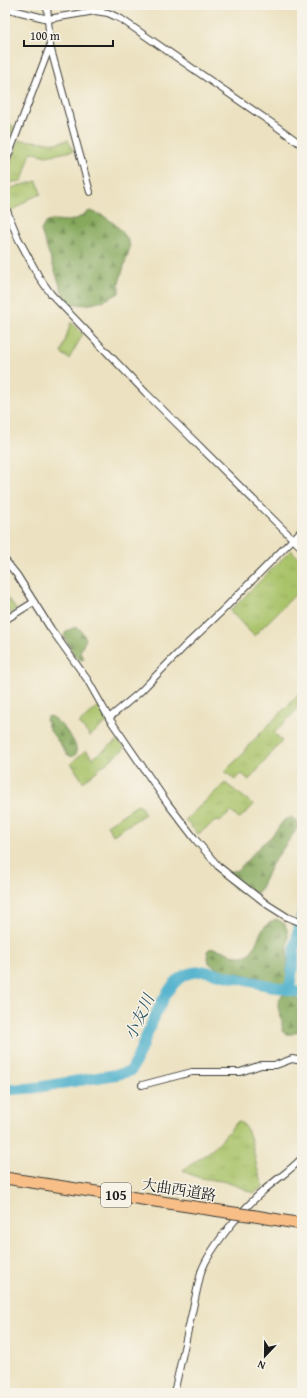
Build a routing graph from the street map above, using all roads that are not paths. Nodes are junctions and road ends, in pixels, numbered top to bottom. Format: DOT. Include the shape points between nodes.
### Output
graph roads {
  1 [pos="47,5"];
  2 [pos="5,8"];
  3 [pos="48,19"];
  4 [pos="50,46"];
  5 [pos="302,145"];
  6 [pos="5,164"];
  7 [pos="90,192"];
  8 [pos="5,206"];
  9 [pos="302,530"];
  10 [pos="293,539"];
  11 [pos="302,548"];
  12 [pos="5,560"];
  13 [pos="34,602"];
  14 [pos="5,620"];
  15 [pos="110,718"];
  16 [pos="302,923"];
  17 [pos="302,1061"];
  18 [pos="142,1085"];
  19 [pos="302,1158"];
  20 [pos="5,1178"];
  21 [pos="302,1223"];
  22 [pos="174,1393"];
  1 -- 3 [label="street"];
  2 -- 3 [label="street"];
  3 -- 4 [label="street"];
  3 -- 5 [label="street" via="95,12 108,13 121,19"];
  4 -- 6 [label="street"];
  4 -- 7 [label="street"];
  8 -- 10 [label="street" via="18,238 51,294"];
  9 -- 10 [label="street"];
  10 -- 11 [label="street"];
  10 -- 15 [label="street" via="140,692"];
  12 -- 13 [label="street"];
  13 -- 14 [label="street"];
  13 -- 15 [label="street" via="87,679"];
  15 -- 16 [label="street" via="168,804 218,866 287,918"];
  17 -- 18 [label="street" via="292,1059 240,1072 192,1072"];
  19 -- 22 [label="street" via="262,1192 232,1224 205,1264"];
  20 -- 21 [label="highway, 大曲西道路 / 105, bridge"];
}
